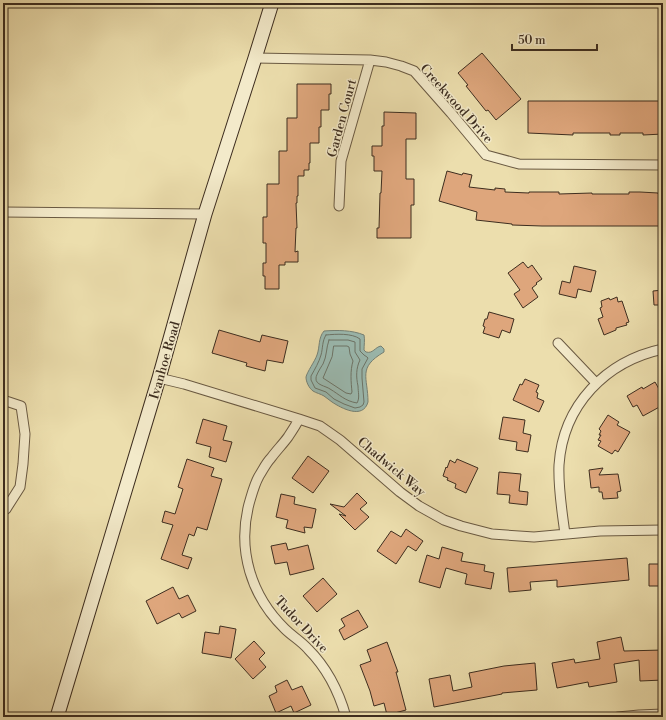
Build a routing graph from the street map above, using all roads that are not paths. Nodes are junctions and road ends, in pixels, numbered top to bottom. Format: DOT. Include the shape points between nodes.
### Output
graph roads {
  1 [pos="272,3"];
  2 [pos="255,58"];
  3 [pos="370,60"];
  4 [pos="663,165"];
  5 [pos="339,206"];
  6 [pos="3,212"];
  7 [pos="205,214"];
  8 [pos="558,343"];
  9 [pos="663,349"];
  10 [pos="159,378"];
  11 [pos="596,383"];
  12 [pos="3,400"];
  13 [pos="299,419"];
  14 [pos="3,511"];
  15 [pos="663,530"];
  16 [pos="565,534"];
  17 [pos="663,714"];
  18 [pos="57,717"];
  19 [pos="346,717"];
  20 [pos="618,717"];
  1 -- 2 [label="main road, Ivanhoe Road"];
  2 -- 3 [label="street, Creekwood Drive"];
  2 -- 7 [label="main road, Ivanhoe Road"];
  3 -- 4 [label="street, Creekwood Drive" via="414,71 486,155 519,164"];
  3 -- 5 [label="street, Garden Court" via="341,162"];
  6 -- 7 [label="street"];
  7 -- 10 [label="main road, Ivanhoe Road"];
  8 -- 11 [label="street"];
  9 -- 11 [label="street" via="632,359"];
  10 -- 13 [label="street, Chadwick Way"];
  10 -- 18 [label="main road, Ivanhoe Road"];
  11 -- 16 [label="street" via="585,395 572,417 564,438 559,463 559,486"];
  12 -- 14 [label="street" via="21,406 25,434 20,487"];
  13 -- 16 [label="street, Chadwick Way" via="320,426 400,492 444,520 492,534 534,537"];
  13 -- 19 [label="street, Tudor Drive" via="270,459 253,490 246,516 247,561 250,575 267,608 319,662 329,676"];
  15 -- 16 [label="street, Chadwick Way"];
  17 -- 20 [label="street"];
}
